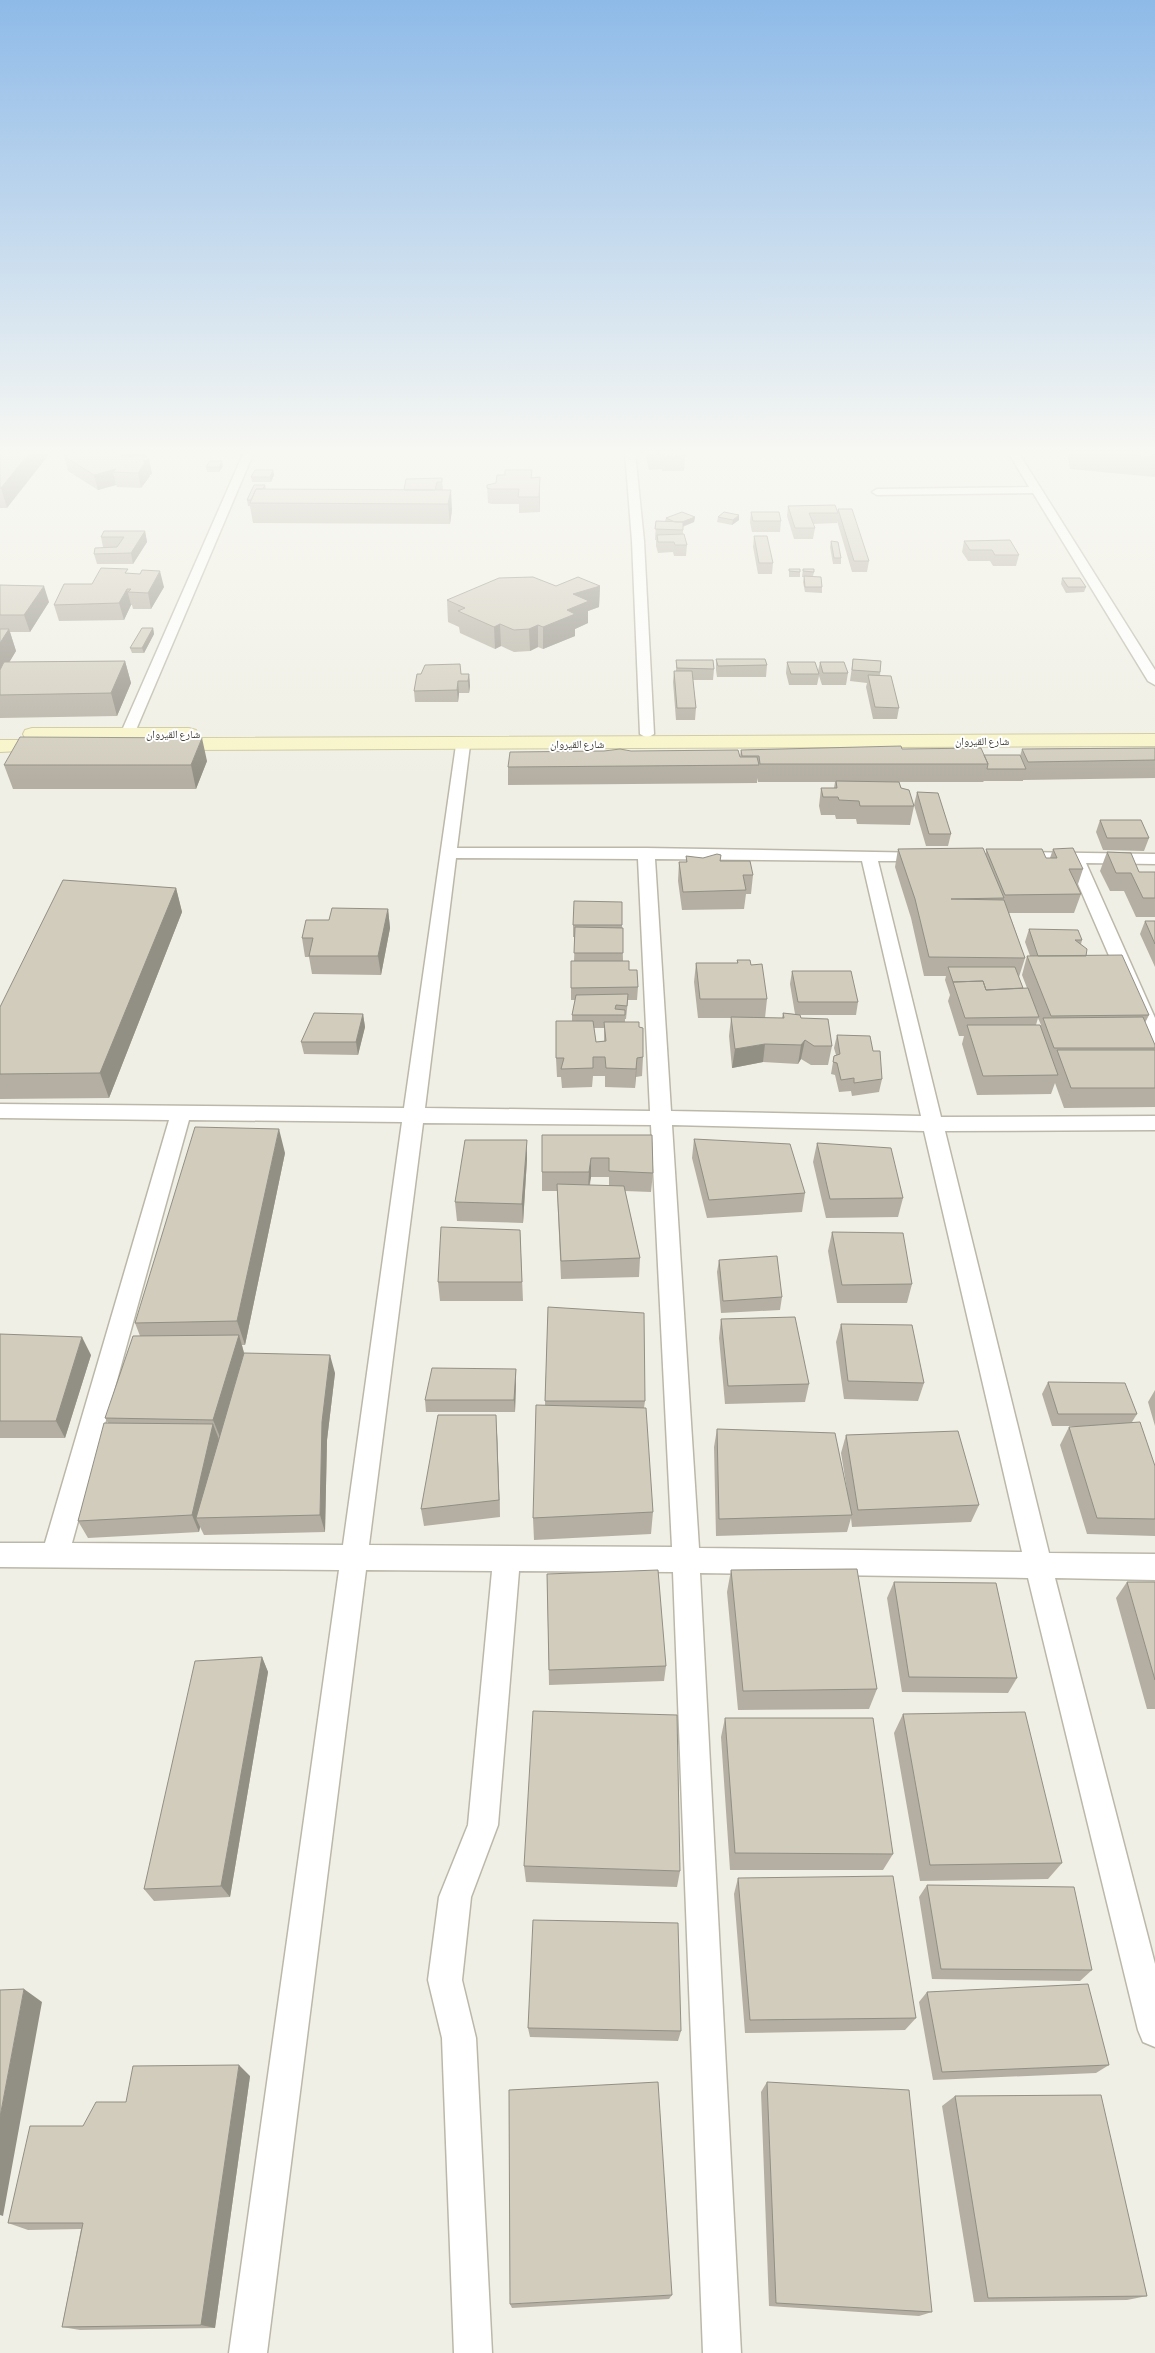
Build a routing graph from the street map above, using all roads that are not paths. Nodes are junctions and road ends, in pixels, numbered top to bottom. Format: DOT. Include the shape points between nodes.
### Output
graph roads {
  1 [pos="202,562"];
  2 [pos="639,562"];
  3 [pos="1081,562"];
  4 [pos="1155,681"];
  5 [pos="1155,731"];
  6 [pos="0,734"];
  7 [pos="647,734"];
  8 [pos="125,739"];
  9 [pos="1155,740"];
  10 [pos="463,745"];
  11 [pos="0,746"];
  12 [pos="448,853"];
  13 [pos="646,853"];
  14 [pos="870,856"];
  15 [pos="938,856"];
  16 [pos="1006,857"];
  17 [pos="1075,857"];
  18 [pos="1155,859"];
  19 [pos="1155,1039"];
  20 [pos="0,1110"];
  21 [pos="181,1113"];
  22 [pos="413,1116"];
  23 [pos="661,1118"];
  24 [pos="1155,1123"];
  25 [pos="934,1124"];
  26 [pos="0,1555"];
  27 [pos="55,1555"];
  28 [pos="354,1557"];
  29 [pos="507,1559"];
  30 [pos="686,1560"];
  31 [pos="1038,1565"];
  32 [pos="1155,1567"];
  33 [pos="1155,2030"];
  34 [pos="248,2353"];
  35 [pos="474,2353"];
  36 [pos="722,2353"];
  1 -- 8 [label="street"];
  2 -- 7 [label="street"];
  3 -- 4 [label="street"];
  5 -- 7 [label="main road, شارع القيروان"];
  6 -- 8 [label="main road, شارع القيروان"];
  7 -- 8 [label="main road, شارع القيروان"];
  8 -- 10 [label="main road, شارع القيروان"];
  8 -- 11 [label="main road, شارع القيروان"];
  9 -- 10 [label="main road, شارع القيروان"];
  10 -- 12 [label="street"];
  12 -- 13 [label="street"];
  12 -- 22 [label="street"];
  13 -- 14 [label="street"];
  13 -- 23 [label="street"];
  14 -- 15 [label="street"];
  14 -- 25 [label="street"];
  16 -- 17 [label="street"];
  17 -- 18 [label="street"];
  17 -- 19 [label="street"];
  20 -- 21 [label="street"];
  21 -- 22 [label="street"];
  21 -- 27 [label="street"];
  22 -- 23 [label="street"];
  22 -- 28 [label="street"];
  23 -- 25 [label="street"];
  23 -- 30 [label="street"];
  24 -- 25 [label="street"];
  25 -- 31 [label="street"];
  26 -- 27 [label="street"];
  27 -- 28 [label="street"];
  28 -- 29 [label="street"];
  28 -- 34 [label="street"];
  29 -- 30 [label="street"];
  29 -- 35 [label="street" via="483,1825 455,1897 445,1980 460,2038"];
  30 -- 31 [label="street"];
  30 -- 36 [label="street"];
  31 -- 32 [label="street"];
  31 -- 33 [label="street"];
}
